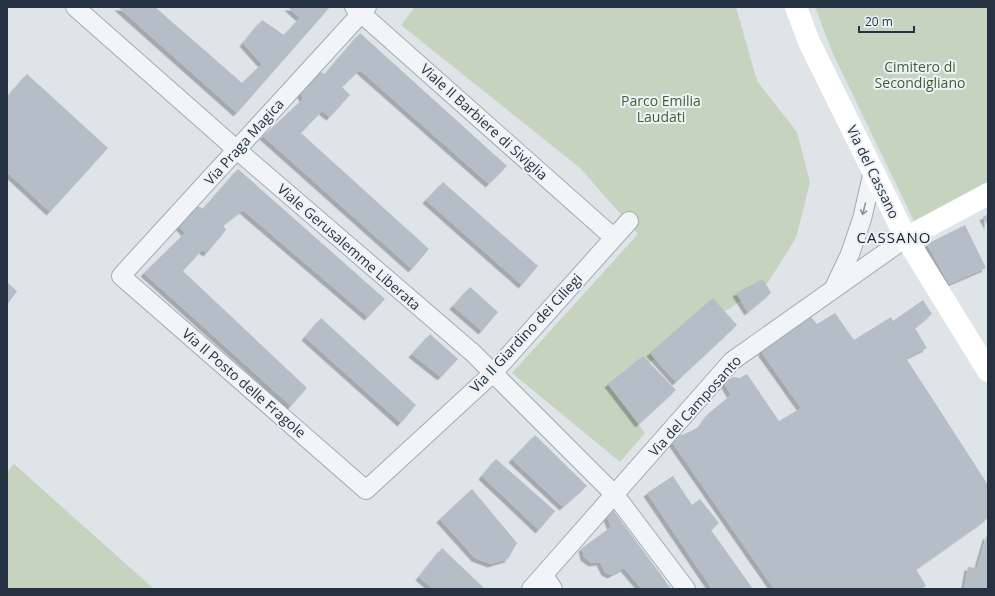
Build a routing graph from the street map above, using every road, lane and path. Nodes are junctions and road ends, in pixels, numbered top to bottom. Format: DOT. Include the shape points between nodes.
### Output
graph roads {
  1 [pos="75,7"];
  2 [pos="796,7"];
  3 [pos="361,9"];
  4 [pos="237,150"];
  5 [pos="873,171"];
  6 [pos="988,194"];
  7 [pos="629,221"];
  8 [pos="613,237"];
  9 [pos="906,238"];
  10 [pos="121,276"];
  11 [pos="833,289"];
  12 [pos="988,372"];
  13 [pos="493,373"];
  14 [pos="366,490"];
  15 [pos="615,495"];
  16 [pos="548,582"];
  17 [pos="531,589"];
  18 [pos="686,589"];
  1 -- 4 [label="street, Viale Gerusalemme Liberata"];
  2 -- 5 [label="main road, Via del Cassano" via="809,42"];
  3 -- 4 [label="street, Via Praga Magica"];
  3 -- 8 [label="street, Viale Il Barbiere di Siviglia"];
  4 -- 10 [label="street, Via Praga Magica"];
  4 -- 13 [label="street, Viale Gerusalemme Liberata"];
  5 -- 9 [label="main road, Via del Cassano"];
  5 -- 11 [label="street, one-way" via="862,219 850,254"];
  6 -- 9 [label="main road"];
  7 -- 8 [label="street, Via Il Giardino dei Ciliegi"];
  8 -- 13 [label="street, Via Il Giardino dei Ciliegi"];
  9 -- 11 [label="street, Via del Camposanto"];
  9 -- 12 [label="main road, Via del Cassano"];
  10 -- 14 [label="street, Via Il Posto delle Fragole"];
  11 -- 15 [label="street, Via del Camposanto" via="732,361"];
  13 -- 14 [label="street, Via Il Giardino dei Ciliegi"];
  13 -- 15 [label="street, Viale Gerusalemme Liberata"];
  15 -- 16 [label="street, Via del Camposanto"];
  15 -- 18 [label="street, Viale Gerusalemme Liberata"];
  16 -- 17 [label="street, Via del Camposanto"];
}
